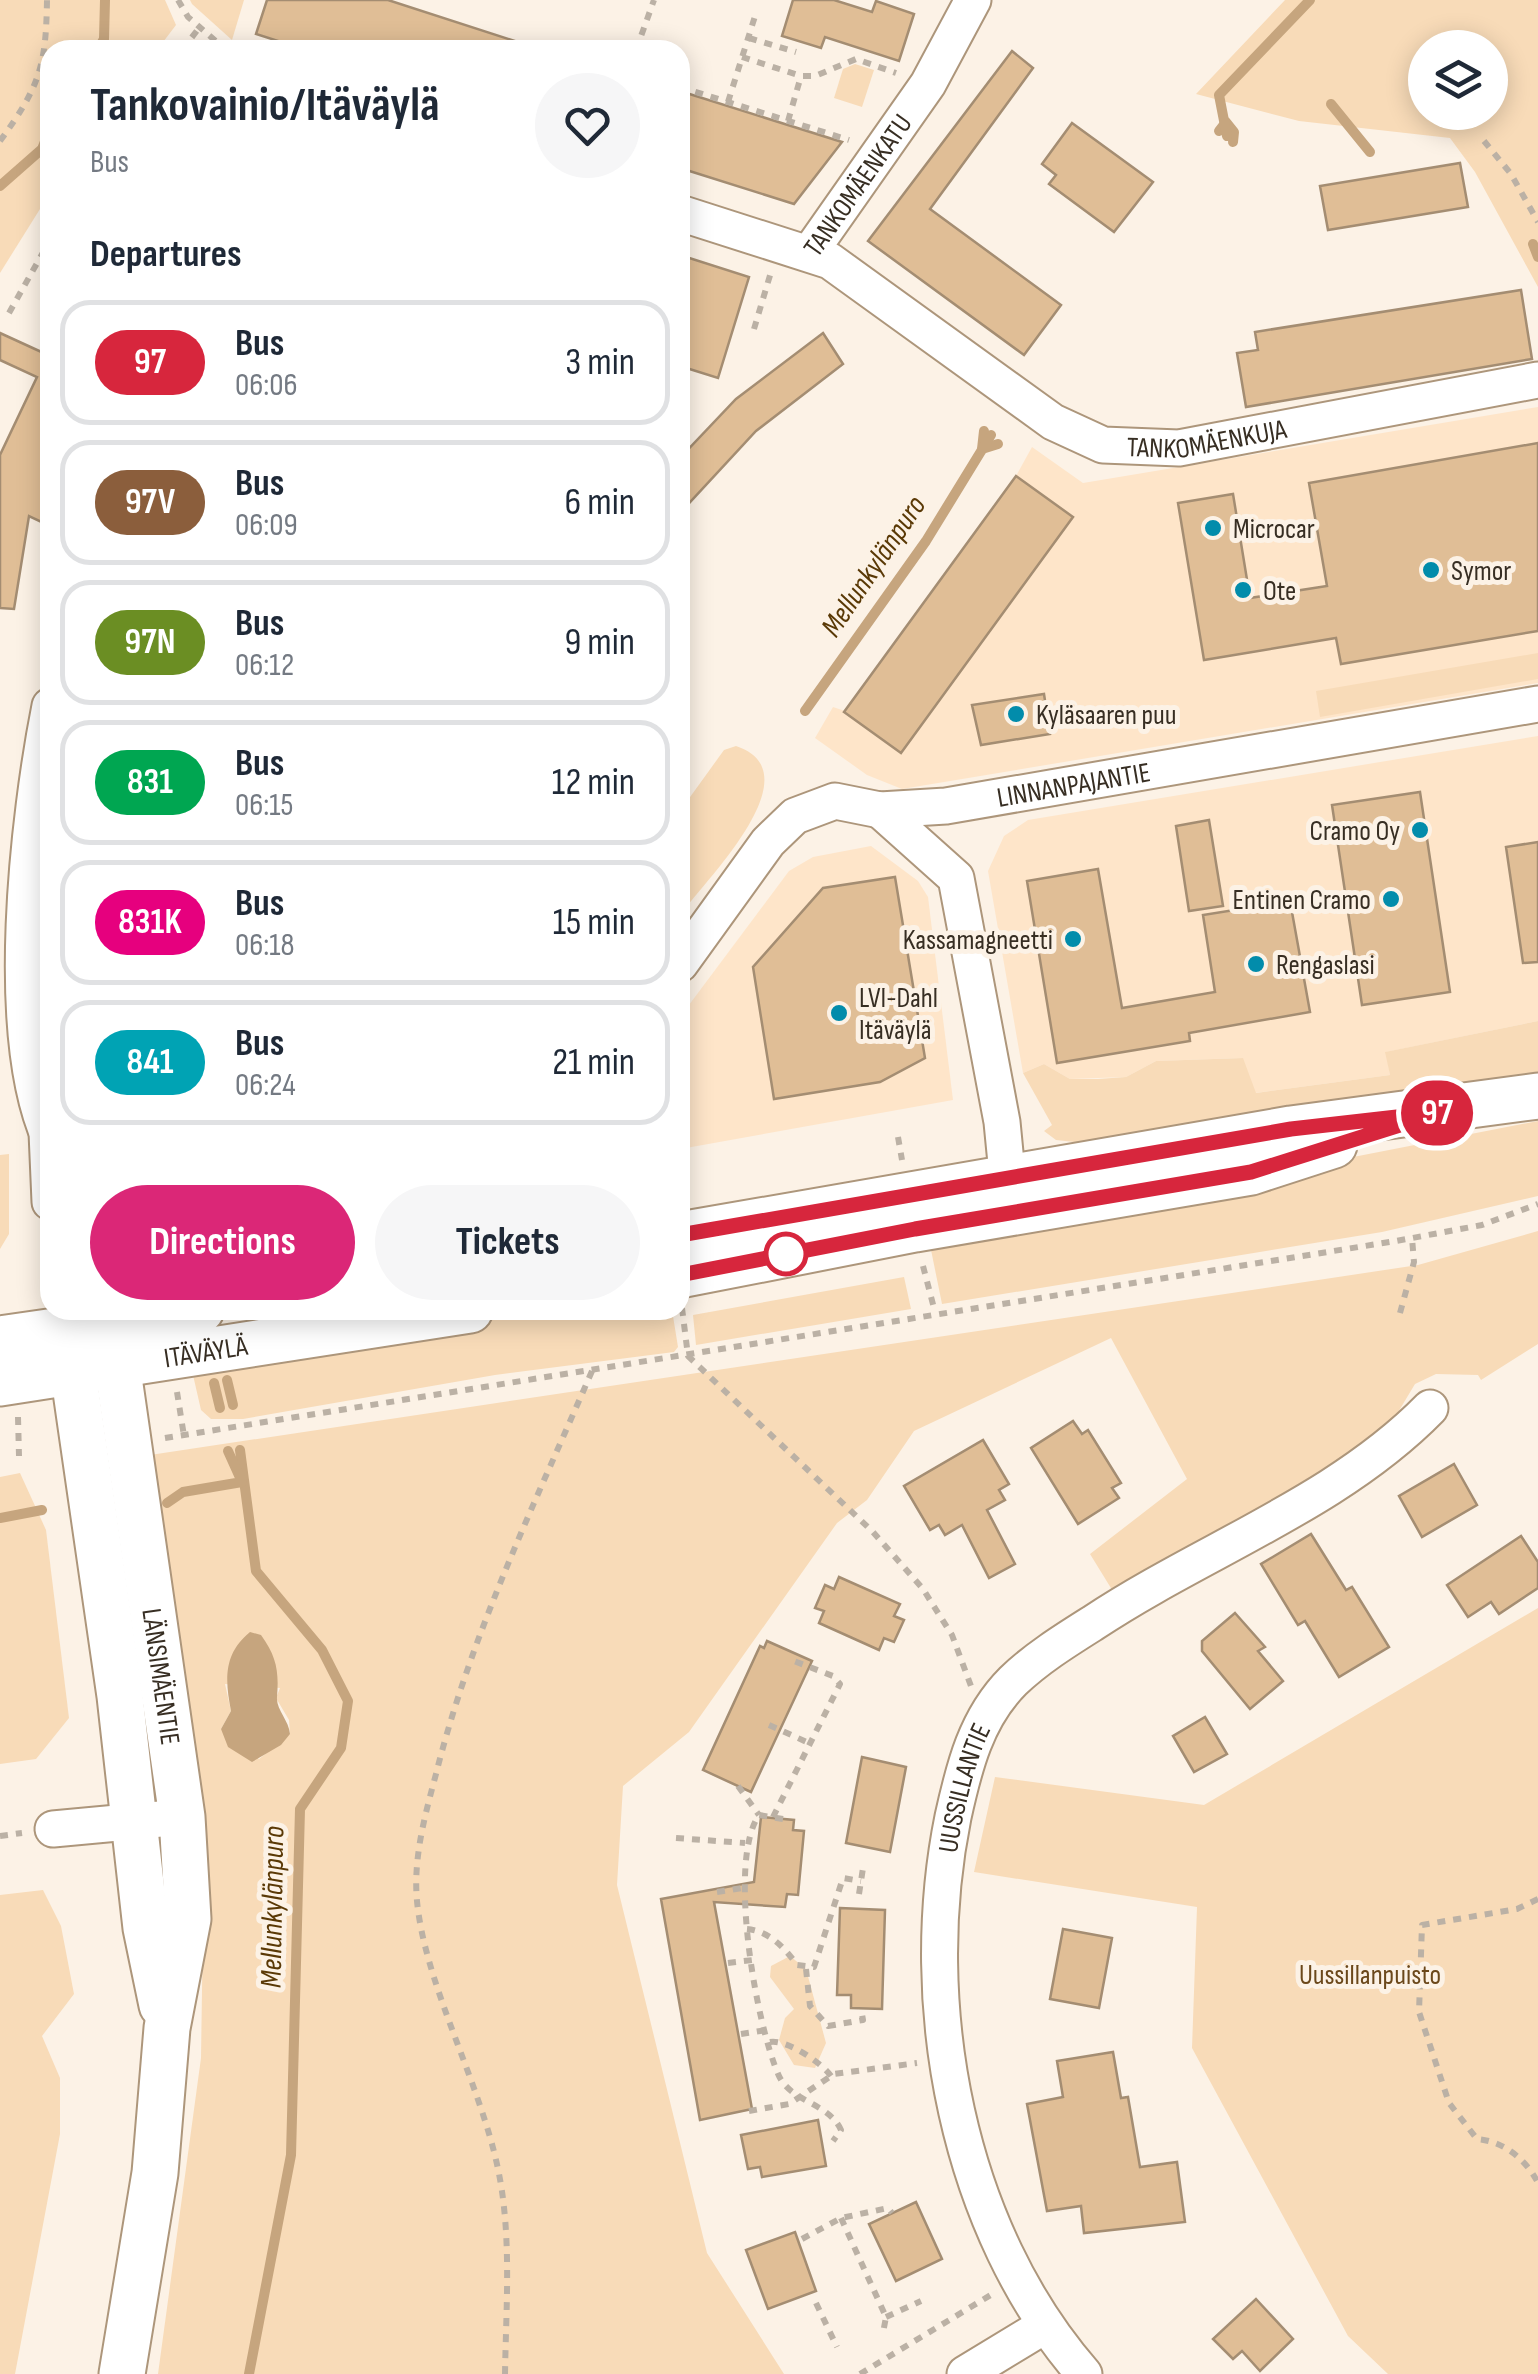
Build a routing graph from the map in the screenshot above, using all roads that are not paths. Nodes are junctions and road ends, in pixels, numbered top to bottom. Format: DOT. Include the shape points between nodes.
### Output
graph roads {
  1 [pos="972,0"];
  2 [pos="690,216"];
  3 [pos="810,252"];
  4 [pos="1538,380"];
  5 [pos="1538,704"];
  6 [pos="40,786"];
  7 [pos="880,810"];
  8 [pos="690,950"];
  9 [pos="1538,1096"];
  10 [pos="40,1102"];
  11 [pos="1010,1196"];
  12 [pos="690,1234"];
  13 [pos="690,1289"];
  14 [pos="159,1320"];
  15 [pos="300,1320"];
  16 [pos="112,1331"];
  17 [pos="68,1336"];
  18 [pos="0,1339"];
  19 [pos="0,1383"];
  20 [pos="1430,1408"];
  21 [pos="182,1817"];
  22 [pos="136,1822"];
  23 [pos="53,1829"];
  24 [pos="167,2028"];
  25 [pos="1044,2326"];
  26 [pos="120,2370"];
  27 [pos="964,2374"];
  28 [pos="1084,2374"];
  1 -- 3 [label="street, TANKOMÄENKATU" via="928,84"];
  2 -- 3 [label="street, TANKOMÄENKATU"];
  3 -- 4 [label="street, TANKOMÄENKUJA" via="1053,422 1102,445 1179,448"];
  5 -- 7 [label="street, LINNANPAJANTIE" via="973,802"];
  6 -- 10 [label="street" via="25,906 30,1067"];
  7 -- 8 [label="street, LINNANPAJANTIE" via="834,801 795,816 768,842"];
  7 -- 11 [label="street" via="956,878"];
  9 -- 11 [label="main road" via="1441,1112 1251,1172"];
  11 -- 12 [label="main road"];
  11 -- 13 [label="main road" via="915,1229"];
  14 -- 16 [label="main road, ITÄVÄYLÄ"];
  15 -- 16 [label="main road, ITÄVÄYLÄ"];
  16 -- 17 [label="main road, ITÄVÄYLÄ"];
  16 -- 21 [label="main road, LÄNSIMÄENTIE"];
  17 -- 18 [label="main road, ITÄVÄYLÄ"];
  17 -- 19 [label="main road, ITÄVÄYLÄ"];
  17 -- 22 [label="main road, LÄNSIMÄENTIE"];
  20 -- 25 [label="street, UUSSILLANTIE" via="1390,1449 1048,1652 988,1712 963,1771 946,1851 941,1942 948,2059 986,2210"];
  21 -- 22 [label="street"];
  21 -- 24 [label="main road, LÄNSIMÄENTIE" via="188,1919"];
  22 -- 23 [label="street"];
  22 -- 24 [label="main road, LÄNSIMÄENTIE" via="146,1928"];
  24 -- 26 [label="main road, LÄNSIMÄENTIE" via="155,2173"];
  25 -- 27 [label="street"];
  25 -- 28 [label="street, UUSSILLANTIE"];
}
